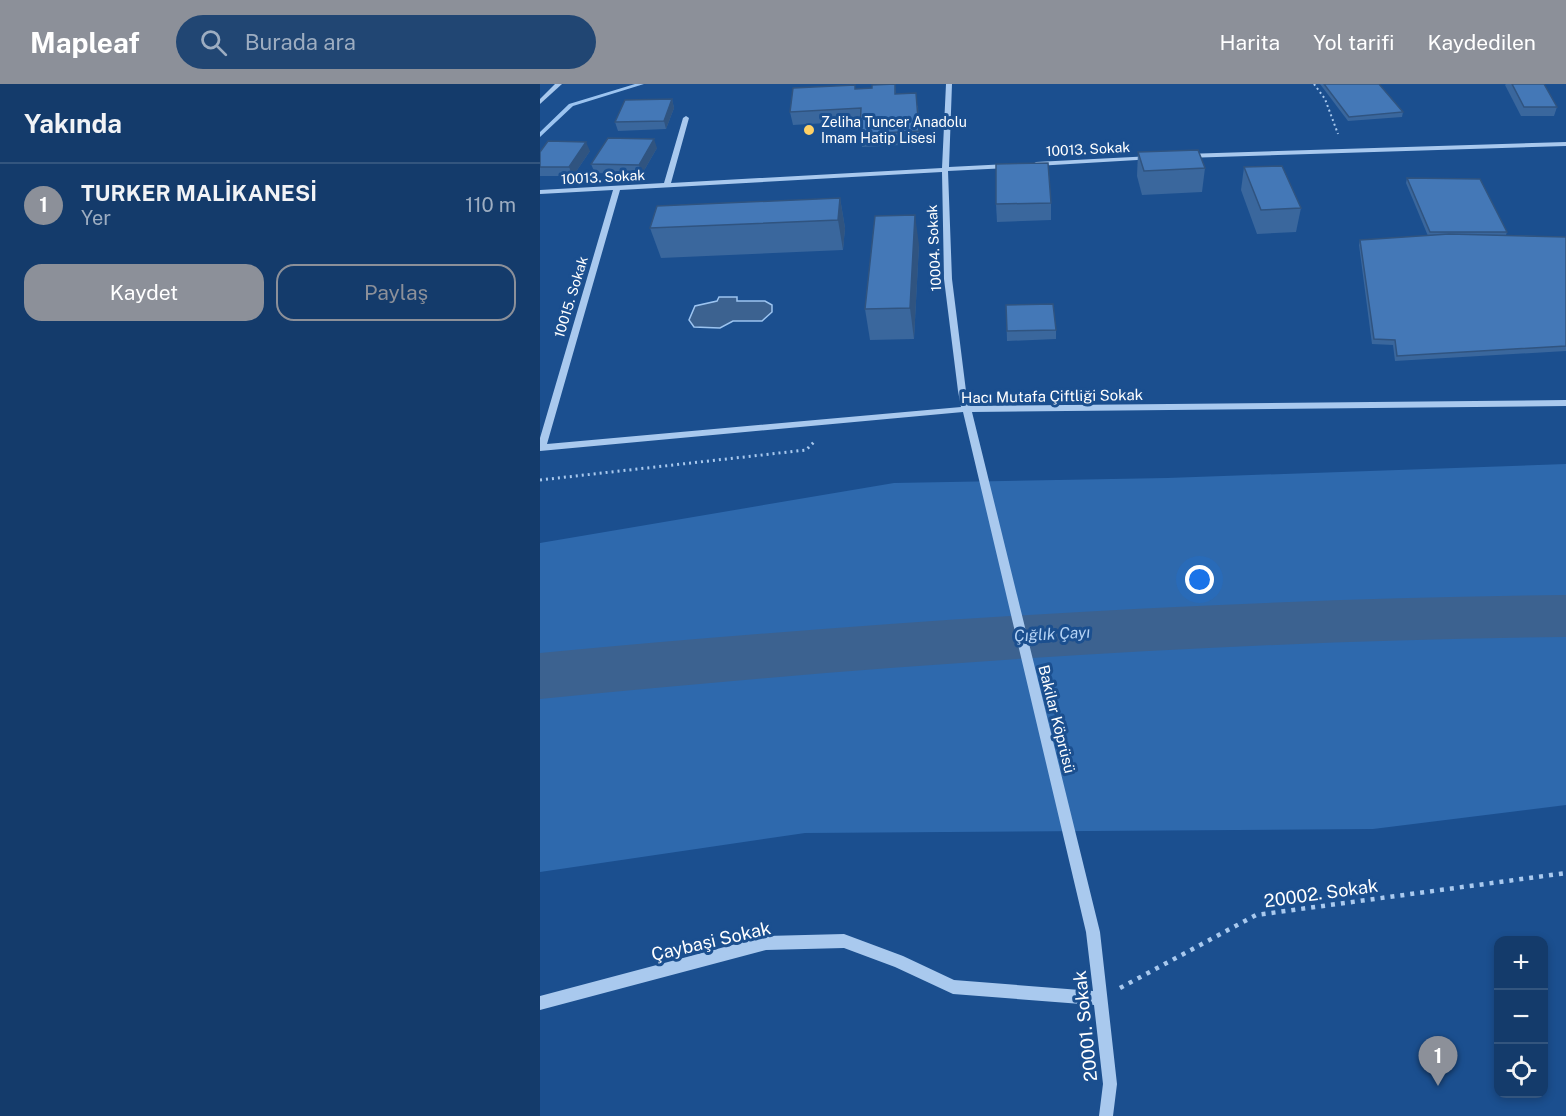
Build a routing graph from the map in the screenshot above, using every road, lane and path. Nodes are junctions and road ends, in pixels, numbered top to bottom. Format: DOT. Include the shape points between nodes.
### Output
graph roads {
  1 [pos="559,84"];
  2 [pos="949,84"];
  3 [pos="1314,84"];
  4 [pos="540,102"];
  5 [pos="686,118"];
  6 [pos="1566,144"];
  7 [pos="1344,151"];
  8 [pos="1177,156"];
  9 [pos="1165,157"];
  10 [pos="1026,165"];
  11 [pos="1014,166"];
  12 [pos="945,170"];
  13 [pos="667,186"];
  14 [pos="617,188"];
  15 [pos="540,192"];
  16 [pos="1566,403"];
  17 [pos="967,409"];
  18 [pos="818,438"];
  19 [pos="541,448"];
  20 [pos="540,480"];
  21 [pos="1566,873"];
  22 [pos="1093,932"];
  23 [pos="1100,999"];
  24 [pos="540,1003"];
  25 [pos="1106,1116"];
  1 -- 4 [label="street"];
  2 -- 12 [label="street, 10004. Sokak"];
  3 -- 7 [label="path" via="1325,99"];
  5 -- 13 [label="street"];
  6 -- 7 [label="street"];
  7 -- 8 [label="street"];
  9 -- 10 [label="street, 10013. Sokak"];
  11 -- 12 [label="street, 10013. Sokak"];
  12 -- 13 [label="street, 10013. Sokak"];
  12 -- 17 [label="street, 10004. Sokak" via="948,279"];
  13 -- 14 [label="street, 10013. Sokak"];
  14 -- 15 [label="street, 10013. Sokak"];
  14 -- 19 [label="street, 10015. Sokak"];
  16 -- 17 [label="street, Hacı Mutafa Çiftliği Sokak"];
  17 -- 19 [label="street, Hacı Mutafa Çiftliği Sokak"];
  17 -- 22 [label="street, Bakilar Köprüsü"];
  18 -- 20 [label="path" via="806,450"];
  21 -- 23 [label="path, 20002. Sokak" via="1256,915"];
  22 -- 23 [label="street, 20001. Sokak"];
  23 -- 24 [label="street, Çaybaşi Sokak" via="953,987 844,941 766,943"];
  23 -- 25 [label="street, 20001. Sokak" via="1110,1084"];
}
